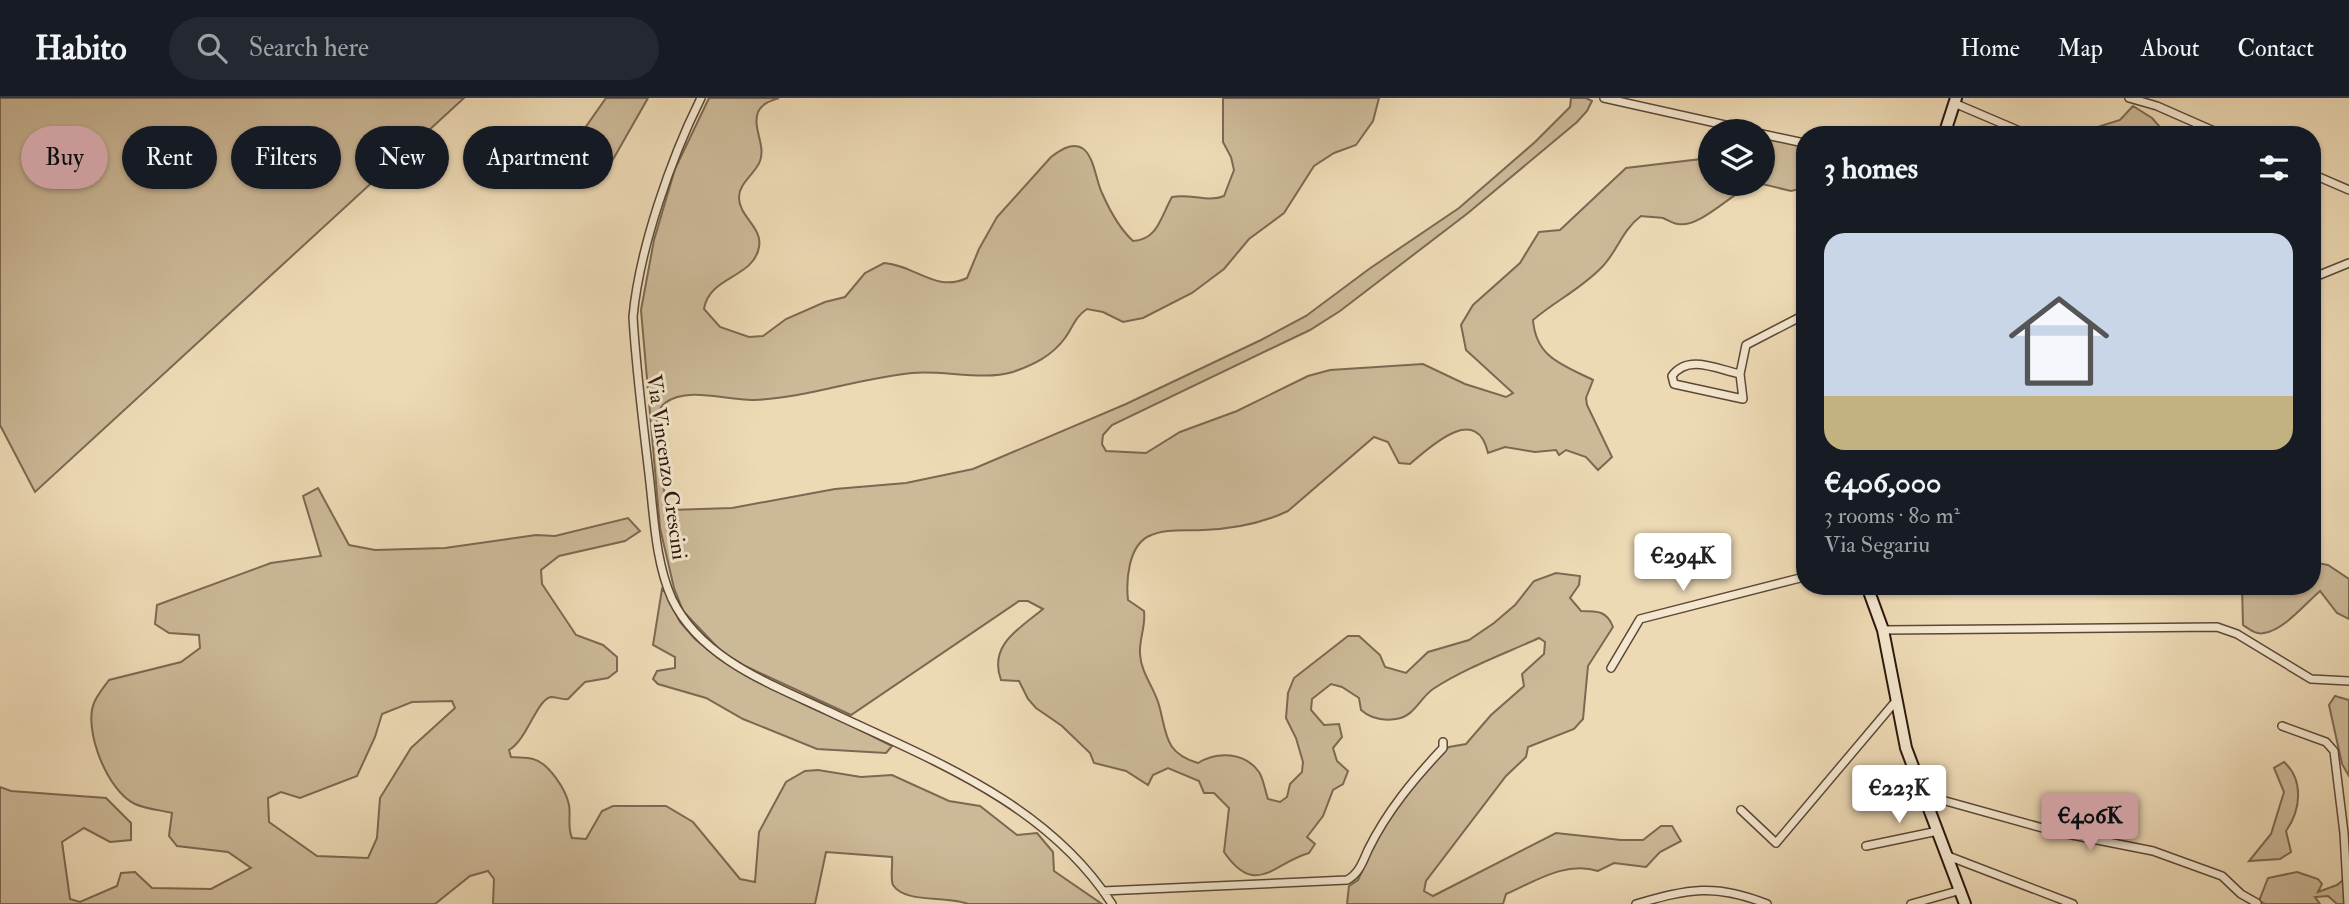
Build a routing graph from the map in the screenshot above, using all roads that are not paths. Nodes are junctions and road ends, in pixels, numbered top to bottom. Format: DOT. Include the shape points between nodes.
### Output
graph roads {
  1 [pos="701,98"];
  2 [pos="1604,98"];
  3 [pos="2129,98"];
  4 [pos="1626,100"];
  5 [pos="1955,101"];
  6 [pos="1703,119"];
  7 [pos="1947,126"];
  8 [pos="2009,126"];
  9 [pos="2203,126"];
  10 [pos="1775,137"];
  11 [pos="1796,141"];
  12 [pos="2321,178"];
  13 [pos="2349,190"];
  14 [pos="2349,262"];
  15 [pos="2321,274"];
  16 [pos="1796,319"];
  17 [pos="1740,374"];
  18 [pos="1796,579"];
  19 [pos="1870,595"];
  20 [pos="1883,631"];
  21 [pos="1611,668"];
  22 [pos="2349,681"];
  23 [pos="1895,702"];
  24 [pos="2282,726"];
  25 [pos="1443,742"];
  26 [pos="1924,795"];
  27 [pos="1741,810"];
  28 [pos="1938,831"];
  29 [pos="1866,846"];
  30 [pos="1948,856"];
  31 [pos="1961,890"];
  32 [pos="1103,891"];
  33 [pos="2257,903"];
  34 [pos="1112,904"];
  35 [pos="1636,904"];
  36 [pos="1767,904"];
  37 [pos="1911,904"];
  38 [pos="1965,904"];
  39 [pos="2073,904"];
  40 [pos="2348,904"];
  1 -- 32 [label="street, Via Vincenzo Crescini" via="649,238 633,317 657,539 671,597 693,630 746,671 952,770 1035,820"];
  2 -- 4 [label="street"];
  3 -- 9 [label="street"];
  4 -- 6 [label="street"];
  5 -- 7 [label="street"];
  5 -- 8 [label="street"];
  10 -- 11 [label="street"];
  12 -- 13 [label="street"];
  14 -- 15 [label="street"];
  16 -- 17 [label="street" via="1746,345"];
  17 -- 17 [label="street" via="1743,399 1674,384 1672,376 1689,363"];
  18 -- 21 [label="street" via="1642,618"];
  19 -- 20 [label="street"];
  20 -- 22 [label="street" via="2213,627 2237,634 2313,679"];
  20 -- 23 [label="street"];
  23 -- 26 [label="street"];
  23 -- 27 [label="street" via="1776,843"];
  24 -- 40 [label="street" via="2325,741 2334,751"];
  25 -- 32 [label="street" via="1443,748 1375,836 1358,872 1347,880"];
  26 -- 28 [label="street"];
  26 -- 33 [label="street" via="2057,832 2153,851 2222,876"];
  28 -- 29 [label="street"];
  28 -- 30 [label="street"];
  30 -- 31 [label="street"];
  30 -- 39 [label="street"];
  31 -- 37 [label="street"];
  31 -- 38 [label="street"];
  32 -- 34 [label="street, Via Vincenzo Crescini"];
  35 -- 36 [label="street" via="1695,889 1724,891"];
}
